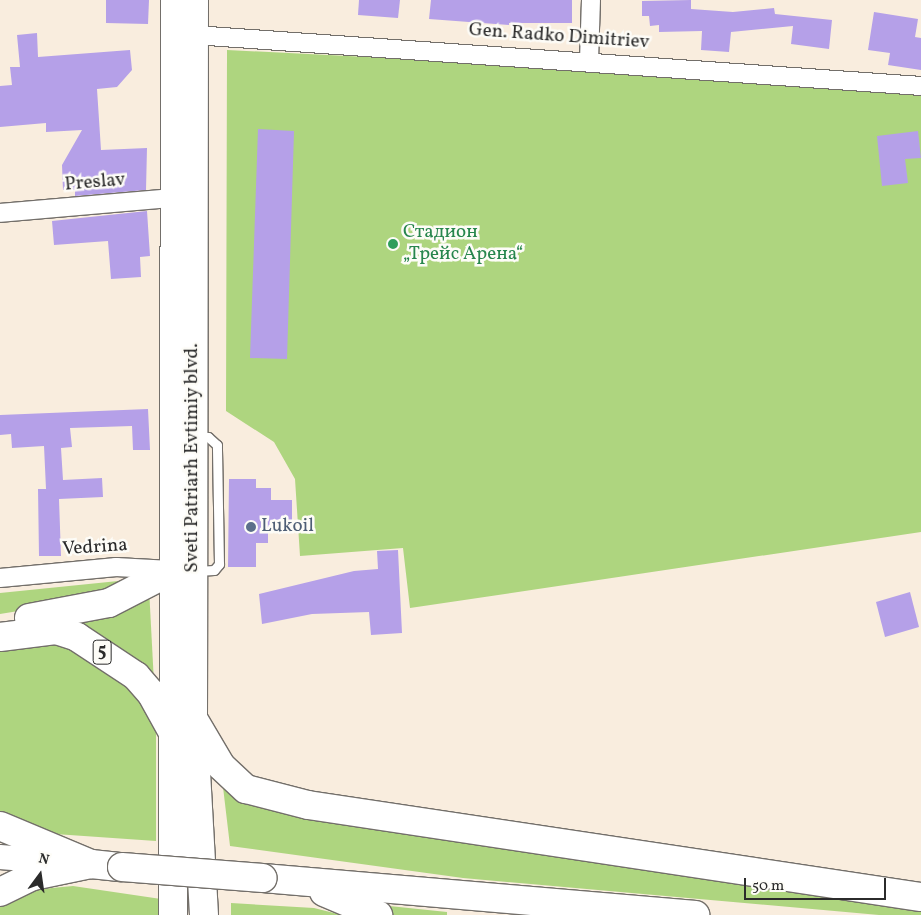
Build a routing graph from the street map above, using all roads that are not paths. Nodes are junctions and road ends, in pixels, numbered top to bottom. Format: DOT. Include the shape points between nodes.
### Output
graph roads {
  1 [pos="174,0"];
  2 [pos="194,0"];
  3 [pos="591,0"];
  4 [pos="194,35"];
  5 [pos="589,60"];
  6 [pos="921,86"];
  7 [pos="184,197"];
  8 [pos="0,213"];
  9 [pos="183,436"];
  10 [pos="183,570"];
  11 [pos="0,578"];
  12 [pos="0,625"];
  13 [pos="0,637"];
  14 [pos="183,725"];
  15 [pos="0,826"];
  16 [pos="0,856"];
  17 [pos="91,864"];
  18 [pos="276,879"];
  19 [pos="0,892"];
  20 [pos="921,897"];
  21 [pos="482,905"];
  22 [pos="173,915"];
  23 [pos="204,915"];
  24 [pos="378,915"];
  25 [pos="695,915"];
  1 -- 7 [label="main road, Sveti Patriarh Evtimiy blvd."];
  2 -- 4 [label="main road, Sveti Patriarh Evtimiy blvd."];
  3 -- 5 [label="street"];
  4 -- 5 [label="street, Gen. Radko Dimitriev"];
  4 -- 7 [label="main road, Sveti Patriarh Evtimiy blvd."];
  5 -- 6 [label="street, Gen. Radko Dimitriev"];
  7 -- 8 [label="street, Preslav"];
  7 -- 9 [label="main road, Sveti Patriarh Evtimiy blvd."];
  9 -- 10 [label="main road, Sveti Patriarh Evtimiy blvd."];
  9 -- 10 [label="lane" via="208,437 217,445 219,564 208,572"];
  10 -- 11 [label="street, Vedrina" via="116,567"];
  10 -- 12 [label="main road" via="109,602"];
  10 -- 14 [label="main road, Sveti Patriarh Evtimiy blvd."];
  13 -- 14 [label="main road, 5" via="56,630 77,637 136,676"];
  14 -- 20 [label="main road" via="246,789 308,805"];
  14 -- 22 [label="main road, Sveti Patriarh Evtimiy blvd. / 5"];
  14 -- 23 [label="main road, Sveti Patriarh Evtimiy blvd."];
  15 -- 17 [label="main road"];
  16 -- 17 [label="main road"];
  17 -- 18 [label="main road, bridge"];
  17 -- 19 [label="main road" via="34,876"];
  18 -- 21 [label="main road"];
  18 -- 24 [label="main road" via="356,904"];
  21 -- 25 [label="main road"];
}
